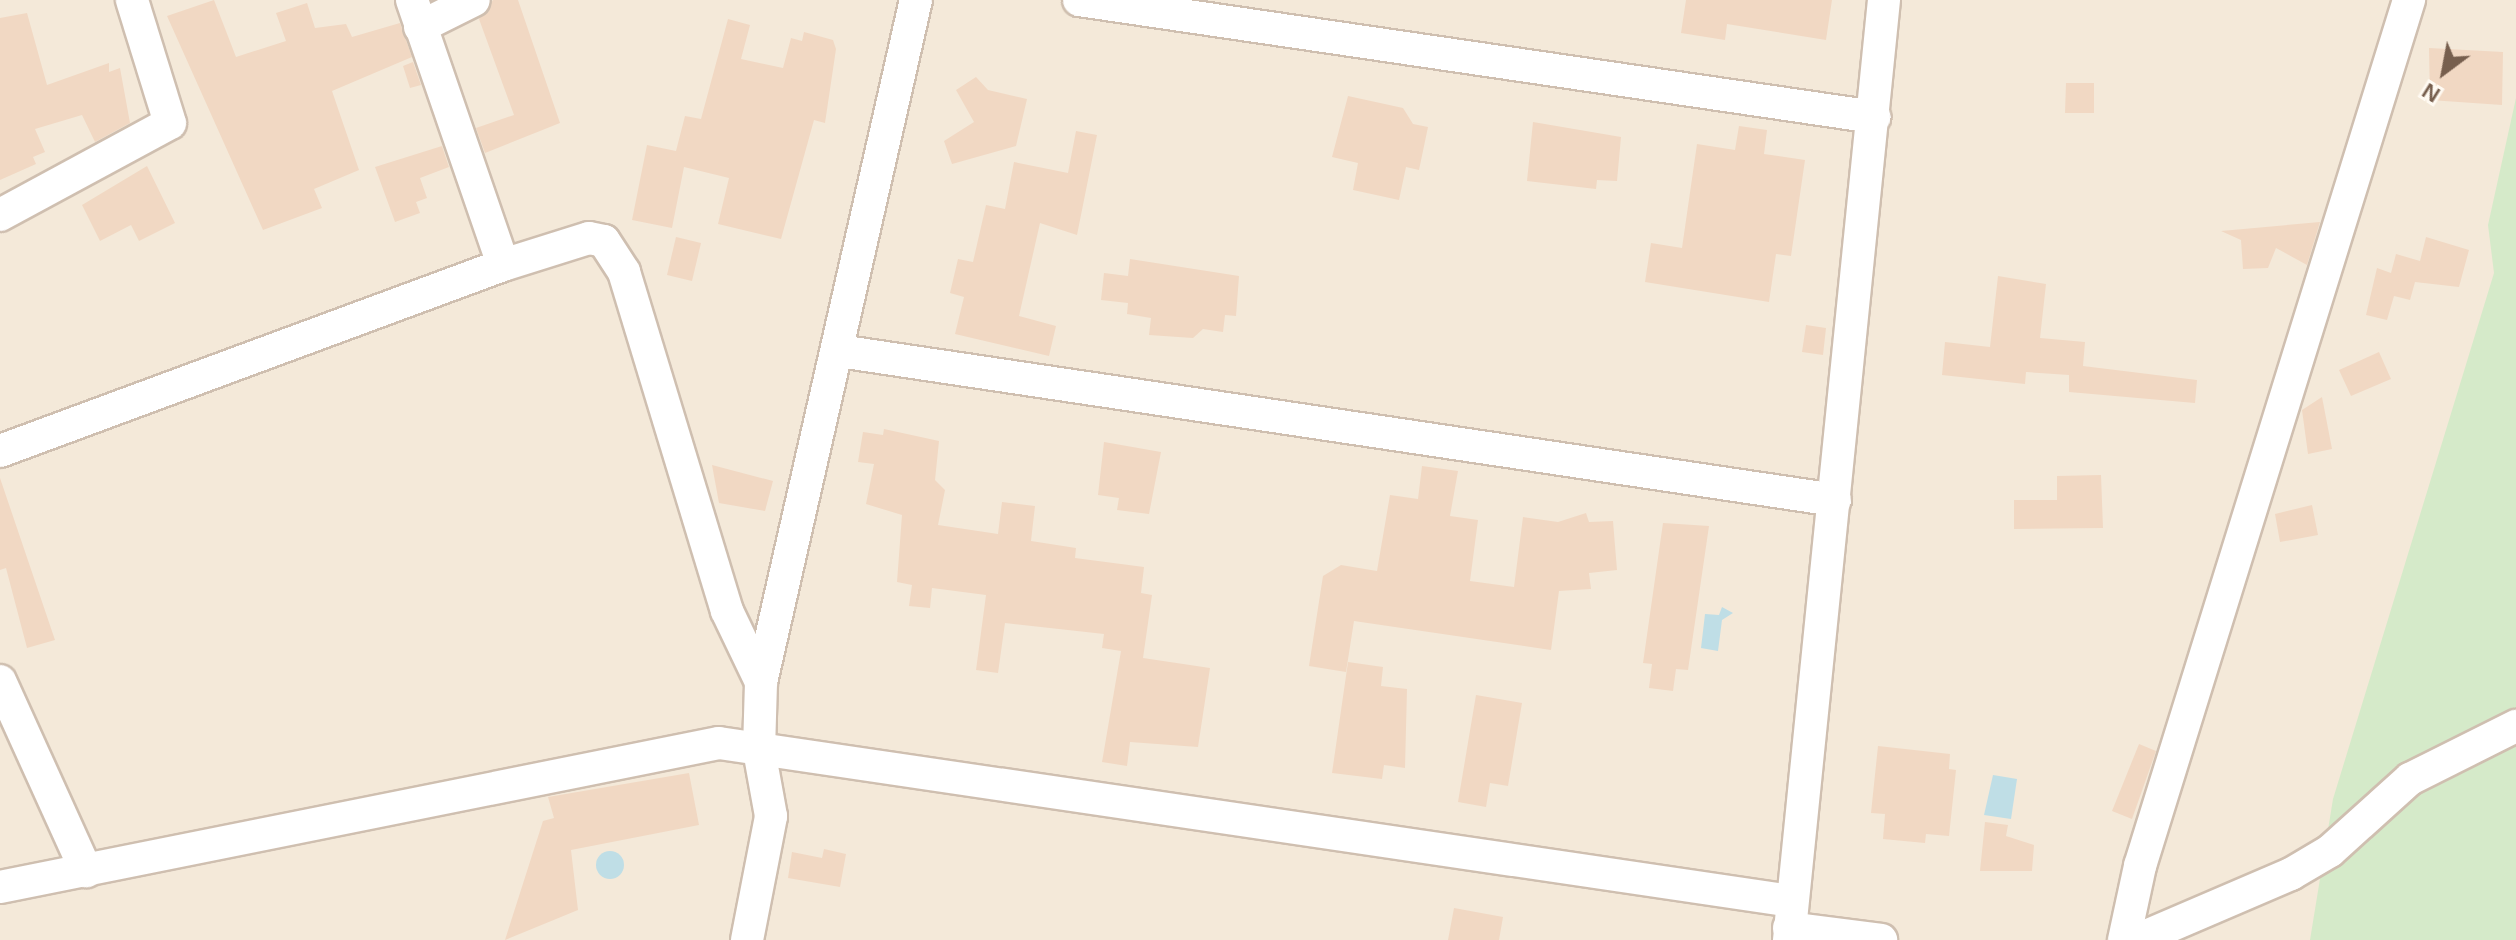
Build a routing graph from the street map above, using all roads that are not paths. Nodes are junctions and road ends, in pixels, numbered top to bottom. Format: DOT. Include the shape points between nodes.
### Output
graph roads {
  1 [pos="132,0"];
  2 [pos="474,0"];
  3 [pos="916,0"];
  4 [pos="1079,0"];
  5 [pos="1884,0"];
  6 [pos="2409,0"];
  7 [pos="416,14"];
  8 [pos="1874,117"];
  9 [pos="0,215"];
  10 [pos="503,265"];
  11 [pos="839,351"];
  12 [pos="0,451"];
  13 [pos="1835,500"];
  14 [pos="0,681"];
  15 [pos="761,682"];
  16 [pos="2516,726"];
  17 [pos="759,750"];
  18 [pos="86,871"];
  19 [pos="0,887"];
  20 [pos="1790,923"];
  21 [pos="747,940"];
  22 [pos="1881,940"];
  23 [pos="2124,940"];
  24 [pos="2137,940"];
  1 -- 9 [label="street" via="170,123"];
  2 -- 7 [label="street"];
  3 -- 11 [label="street"];
  4 -- 8 [label="street"];
  5 -- 8 [label="street"];
  6 -- 23 [label="street" via="2140,866"];
  7 -- 10 [label="street"];
  8 -- 13 [label="street"];
  10 -- 12 [label="street"];
  10 -- 15 [label="street" via="589,238 618,255 727,611"];
  11 -- 13 [label="street"];
  11 -- 15 [label="street"];
  13 -- 20 [label="street"];
  14 -- 18 [label="street"];
  15 -- 17 [label="street"];
  16 -- 24 [label="street" via="2410,779 2330,851 2291,874"];
  17 -- 18 [label="street" via="693,744"];
  17 -- 20 [label="street"];
  17 -- 21 [label="street" via="771,816"];
  18 -- 19 [label="street"];
  20 -- 22 [label="street"];
}
